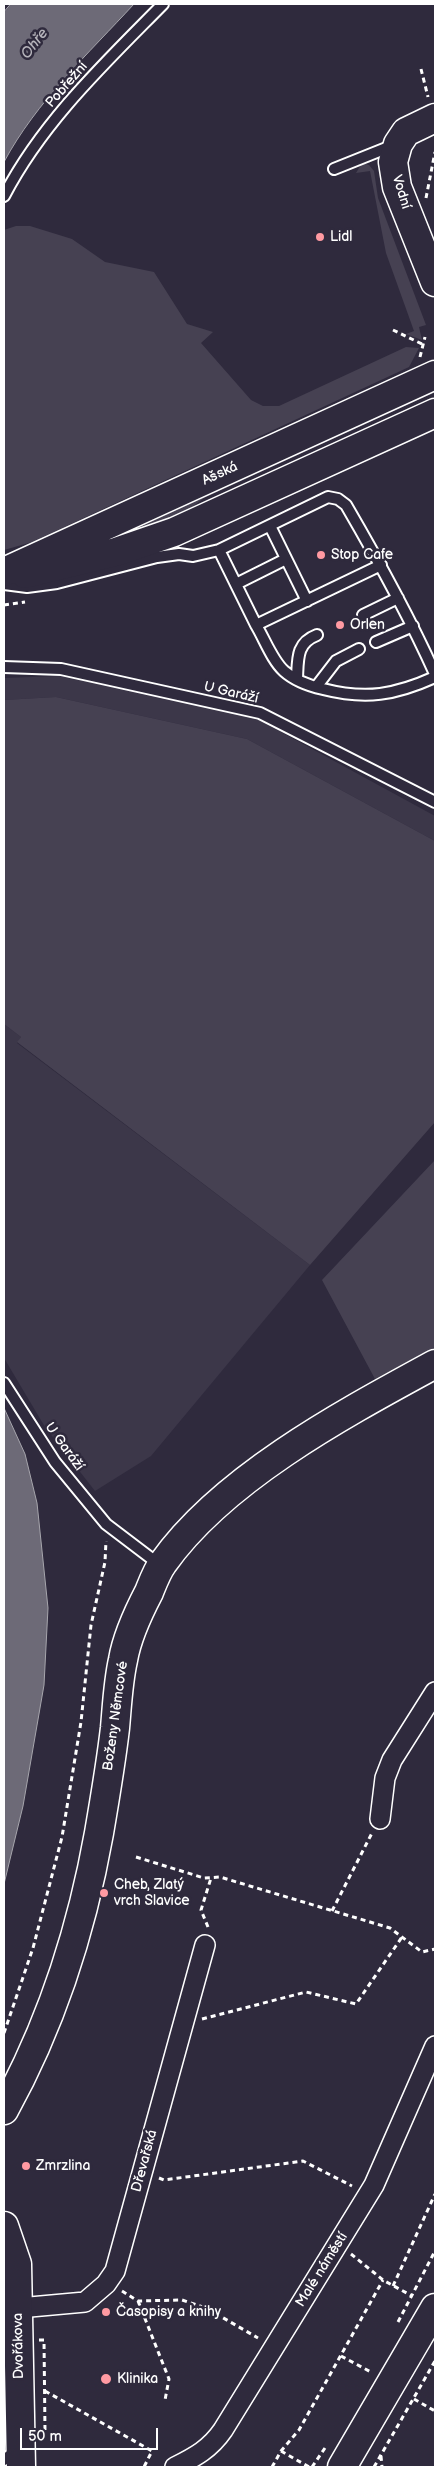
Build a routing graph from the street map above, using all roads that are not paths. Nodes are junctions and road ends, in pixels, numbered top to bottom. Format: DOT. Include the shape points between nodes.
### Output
graph roads {
  1 [pos="163,4"];
  2 [pos="435,118"];
  3 [pos="398,144"];
  4 [pos="334,169"];
  5 [pos="4,196"];
  6 [pos="435,282"];
  7 [pos="435,375"];
  8 [pos="435,413"];
  9 [pos="270,526"];
  10 [pos="219,550"];
  11 [pos="286,559"];
  12 [pos="380,564"];
  13 [pos="4,572"];
  14 [pos="4,578"];
  15 [pos="4,584"];
  16 [pos="236,584"];
  17 [pos="398,598"];
  18 [pos="307,601"];
  19 [pos="364,615"];
  20 [pos="256,625"];
  21 [pos="413,626"];
  22 [pos="317,635"];
  23 [pos="376,642"];
  24 [pos="359,649"];
  25 [pos="4,667"];
  26 [pos="435,676"];
  27 [pos="296,679"];
  28 [pos="316,687"];
  29 [pos="435,802"];
  30 [pos="435,1364"];
  31 [pos="4,1383"];
  32 [pos="161,1565"];
  33 [pos="435,1692"];
  34 [pos="380,1819"];
  35 [pos="206,1945"];
  36 [pos="435,2046"];
  37 [pos="4,2110"];
  38 [pos="4,2226"];
  39 [pos="424,2302"];
  40 [pos="19,2308"];
  41 [pos="15,2458"];
  42 [pos="174,2467"];
  43 [pos="342,2467"];
  1 -- 5 [label="lane, Pobřežní" via="84,85 48,128"];
  2 -- 3 [label="street" via="414,126"];
  3 -- 4 [label="lane"];
  3 -- 6 [label="street, Vodní" via="393,162 397,187"];
  7 -- 13 [label="street, Ašská"];
  8 -- 14 [label="street" via="144,544 66,566"];
  9 -- 10 [label="lane"];
  9 -- 11 [label="lane"];
  9 -- 12 [label="lane" via="328,497 338,499 346,505"];
  10 -- 15 [label="lane" via="192,556 168,555 50,584 27,587"];
  10 -- 16 [label="lane"];
  11 -- 16 [label="lane"];
  11 -- 18 [label="lane"];
  12 -- 17 [label="lane"];
  12 -- 18 [label="lane"];
  16 -- 20 [label="lane"];
  17 -- 19 [label="lane"];
  17 -- 21 [label="lane"];
  18 -- 20 [label="lane"];
  20 -- 27 [label="lane" via="284,672"];
  21 -- 23 [label="lane"];
  21 -- 26 [label="lane"];
  22 -- 27 [label="lane" via="303,643"];
  24 -- 28 [label="lane" via="336,661"];
  25 -- 29 [label="lane, U Garáží" via="61,669 260,712"];
  26 -- 28 [label="lane" via="402,690 373,696 342,694"];
  27 -- 28 [label="lane"];
  30 -- 32 [label="street, Boženy Němcové" via="332,1421 269,1465 210,1512"];
  31 -- 32 [label="lane, U Garáží" via="55,1462 106,1524"];
  32 -- 37 [label="street, Boženy Němcové" via="135,1621 123,1659 99,1834 74,1936 34,2051"];
  33 -- 34 [label="street" via="384,1778"];
  35 -- 40 [label="street, Dřevařská" via="115,2271 85,2302"];
  36 -- 42 [label="street, Malé náměstí" via="396,2138 338,2244 213,2445"];
  38 -- 40 [label="street, Dvořákova" via="17,2264"];
  39 -- 43 [label="street"];
  40 -- 41 [label="street, Dvořákova"];
}
